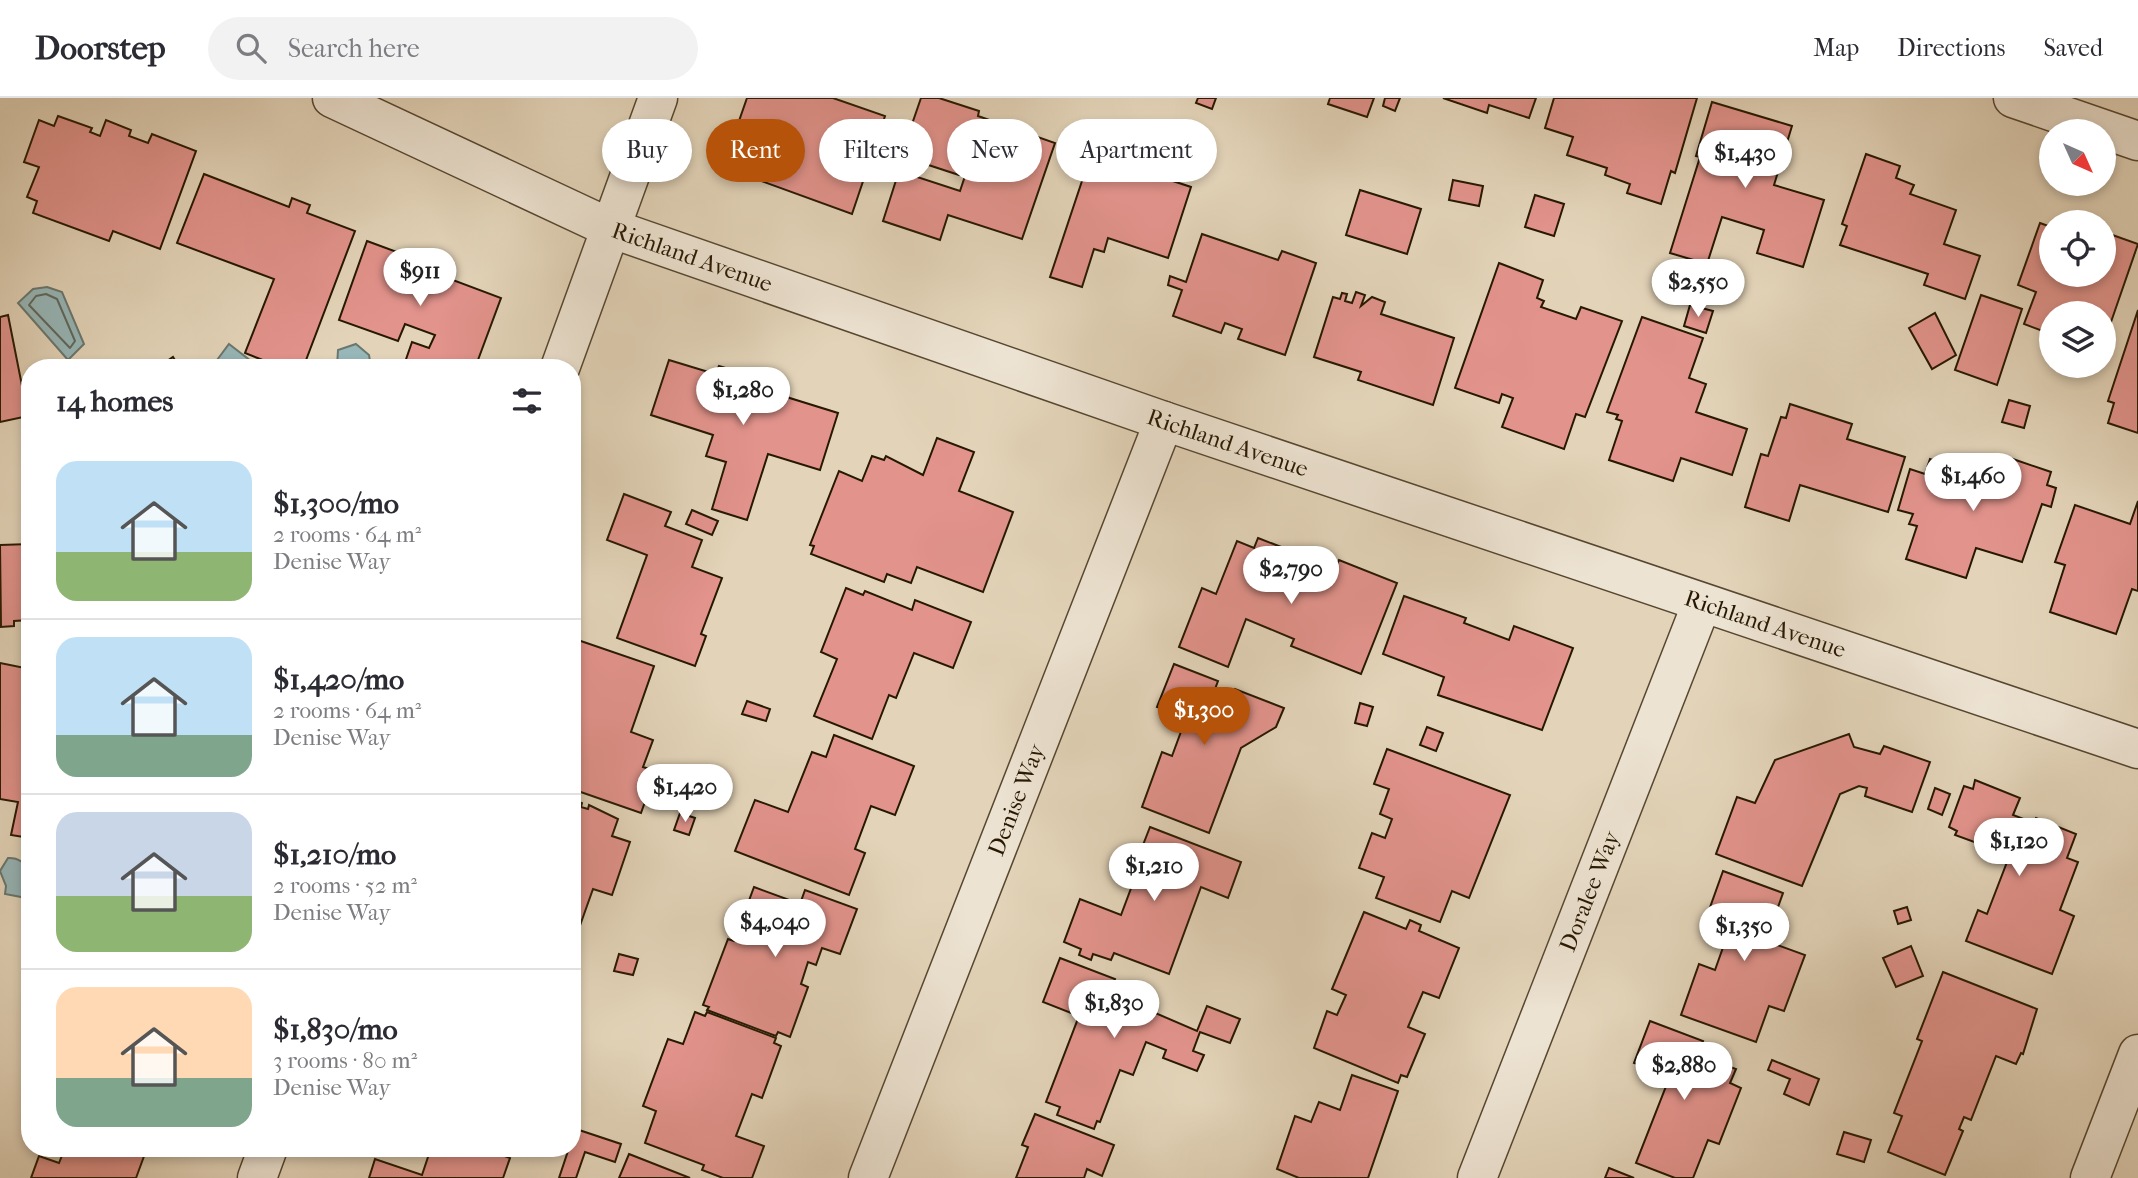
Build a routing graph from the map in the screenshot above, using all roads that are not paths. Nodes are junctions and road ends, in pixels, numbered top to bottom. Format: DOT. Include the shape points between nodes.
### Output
graph roads {
  1 [pos="332,98"];
  2 [pos="658,98"];
  3 [pos="2013,98"];
  4 [pos="2138,141"];
  5 [pos="610,228"];
  6 [pos="563,359"];
  7 [pos="1164,421"];
  8 [pos="1702,603"];
  9 [pos="2138,748"];
  10 [pos="2138,1054"];
  11 [pos="265,1157"];
  12 [pos="257,1178"];
  13 [pos="868,1178"];
  14 [pos="1478,1178"];
  15 [pos="2090,1178"];
  1 -- 5 [label="street, Richland Avenue"];
  2 -- 5 [label="street"];
  3 -- 4 [label="street"];
  5 -- 6 [label="street"];
  5 -- 7 [label="street, Richland Avenue"];
  7 -- 8 [label="street, Richland Avenue"];
  7 -- 13 [label="street, Denise Way"];
  8 -- 9 [label="street, Richland Avenue"];
  8 -- 14 [label="street, Doralee Way"];
  10 -- 15 [label="street"];
  11 -- 12 [label="street"];
}
